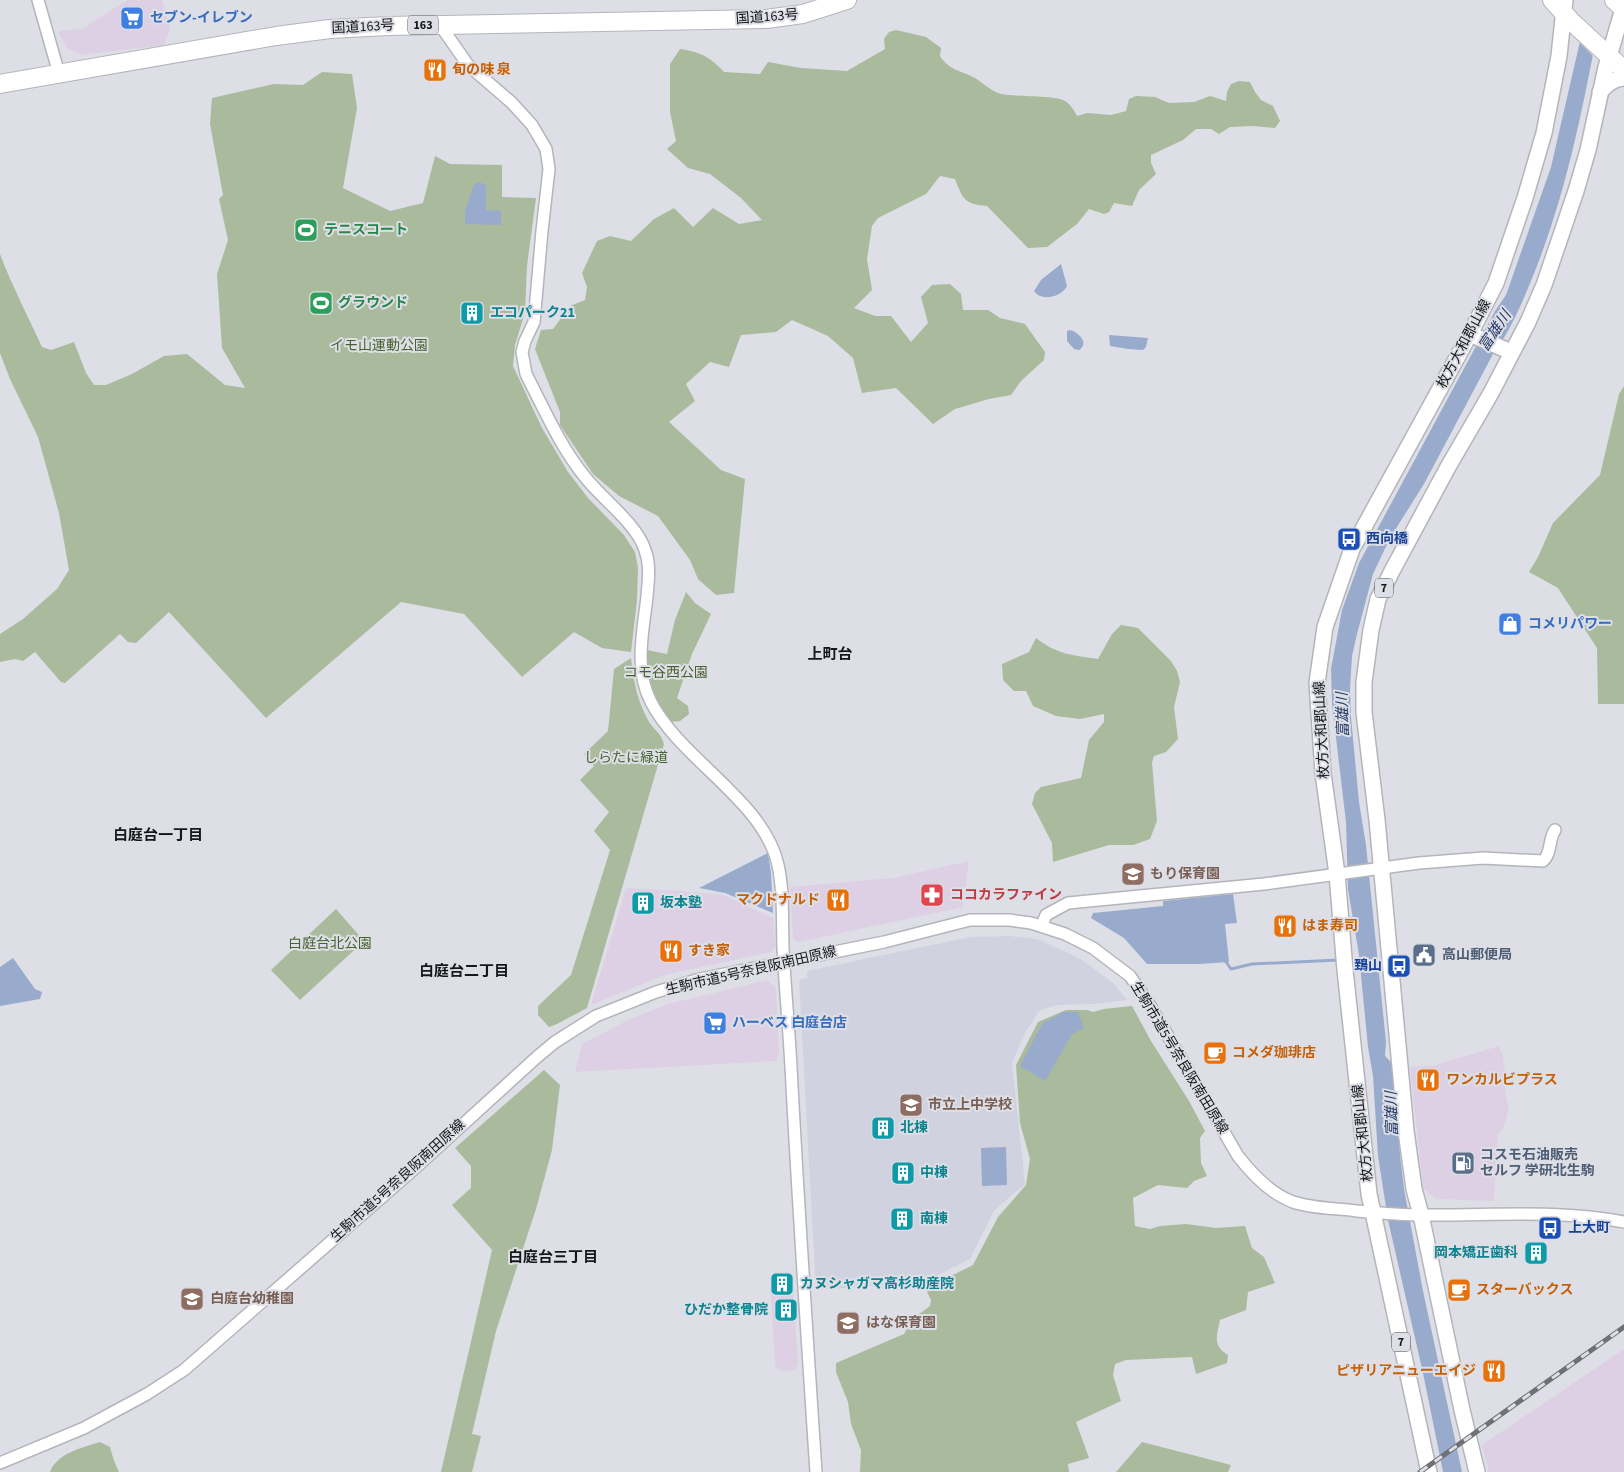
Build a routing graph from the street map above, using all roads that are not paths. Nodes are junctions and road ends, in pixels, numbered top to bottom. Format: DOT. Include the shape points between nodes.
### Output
graph roads {
  1 [pos="38,0"];
  2 [pos="847,0"];
  3 [pos="1621,6"];
  4 [pos="1563,8"];
  5 [pos="440,25"];
  6 [pos="1605,52"];
  7 [pos="1624,70"];
  8 [pos="59,74"];
  9 [pos="1624,78"];
  10 [pos="0,84"];
  11 [pos="1600,92"];
  12 [pos="1470,334"];
  13 [pos="1511,352"];
  14 [pos="1555,830"];
  15 [pos="1381,868"];
  16 [pos="1337,874"];
  17 [pos="1042,925"];
  18 [pos="784,963"];
  19 [pos="1373,1212"];
  20 [pos="1421,1215"];
  21 [pos="1624,1222"];
  22 [pos="0,1463"];
  23 [pos="816,1472"];
  24 [pos="1429,1472"];
  25 [pos="1477,1472"];
  1 -- 8 [label="street"];
  2 -- 5 [label="highway, 国道163号 / 163" via="803,14 766,19"];
  3 -- 6 [label="main road, 7"];
  4 -- 6 [label="highway"];
  4 -- 12 [label="main road, 枚方大和郡山線 / 7" via="1559,56 1528,188 1496,283"];
  5 -- 8 [label="highway, 国道163号 / 163" via="330,29"];
  5 -- 18 [label="street" via="468,65 532,125 546,150 549,169 534,322 522,352 526,374 570,457 644,545 649,564 641,666 650,700 675,735 754,816 770,842 780,881"];
  6 -- 7 [label="highway"];
  6 -- 11 [label="main road, 7"];
  8 -- 10 [label="highway, 国道163号 / 163"];
  9 -- 11 [label="main road" via="1610,82"];
  11 -- 13 [label="main road, 7" via="1588,150 1555,256 1528,322"];
  12 -- 13 [label="main road"];
  12 -- 16 [label="main road, 枚方大和郡山線 / 7" via="1352,549 1325,627 1317,683 1323,773"];
  13 -- 15 [label="main road, 7" via="1378,600 1364,682 1364,712"];
  14 -- 15 [label="street" via="1548,857 1543,862 1483,858"];
  15 -- 16 [label="street"];
  15 -- 20 [label="main road, 7" via="1406,1131"];
  16 -- 17 [label="street" via="1068,903 1046,916"];
  16 -- 19 [label="main road, 枚方大和郡山線 / 7"];
  17 -- 18 [label="street, 生駒市道5号奈良阪南田原線" via="1009,920 970,920"];
  17 -- 19 [label="street, 生駒市道5号奈良阪南田原線" via="1092,948 1130,976 1249,1172 1292,1201"];
  18 -- 22 [label="street, 生駒市道5号奈良阪南田原線" via="656,992 596,1016 555,1042 184,1370 84,1428"];
  18 -- 23 [label="street"];
  19 -- 20 [label="street, 生駒市道5号奈良阪南田原線"];
  19 -- 24 [label="main road, 枚方大和郡山線 / 7"];
  20 -- 21 [label="street" via="1550,1214"];
  20 -- 25 [label="main road, 7"];
}
